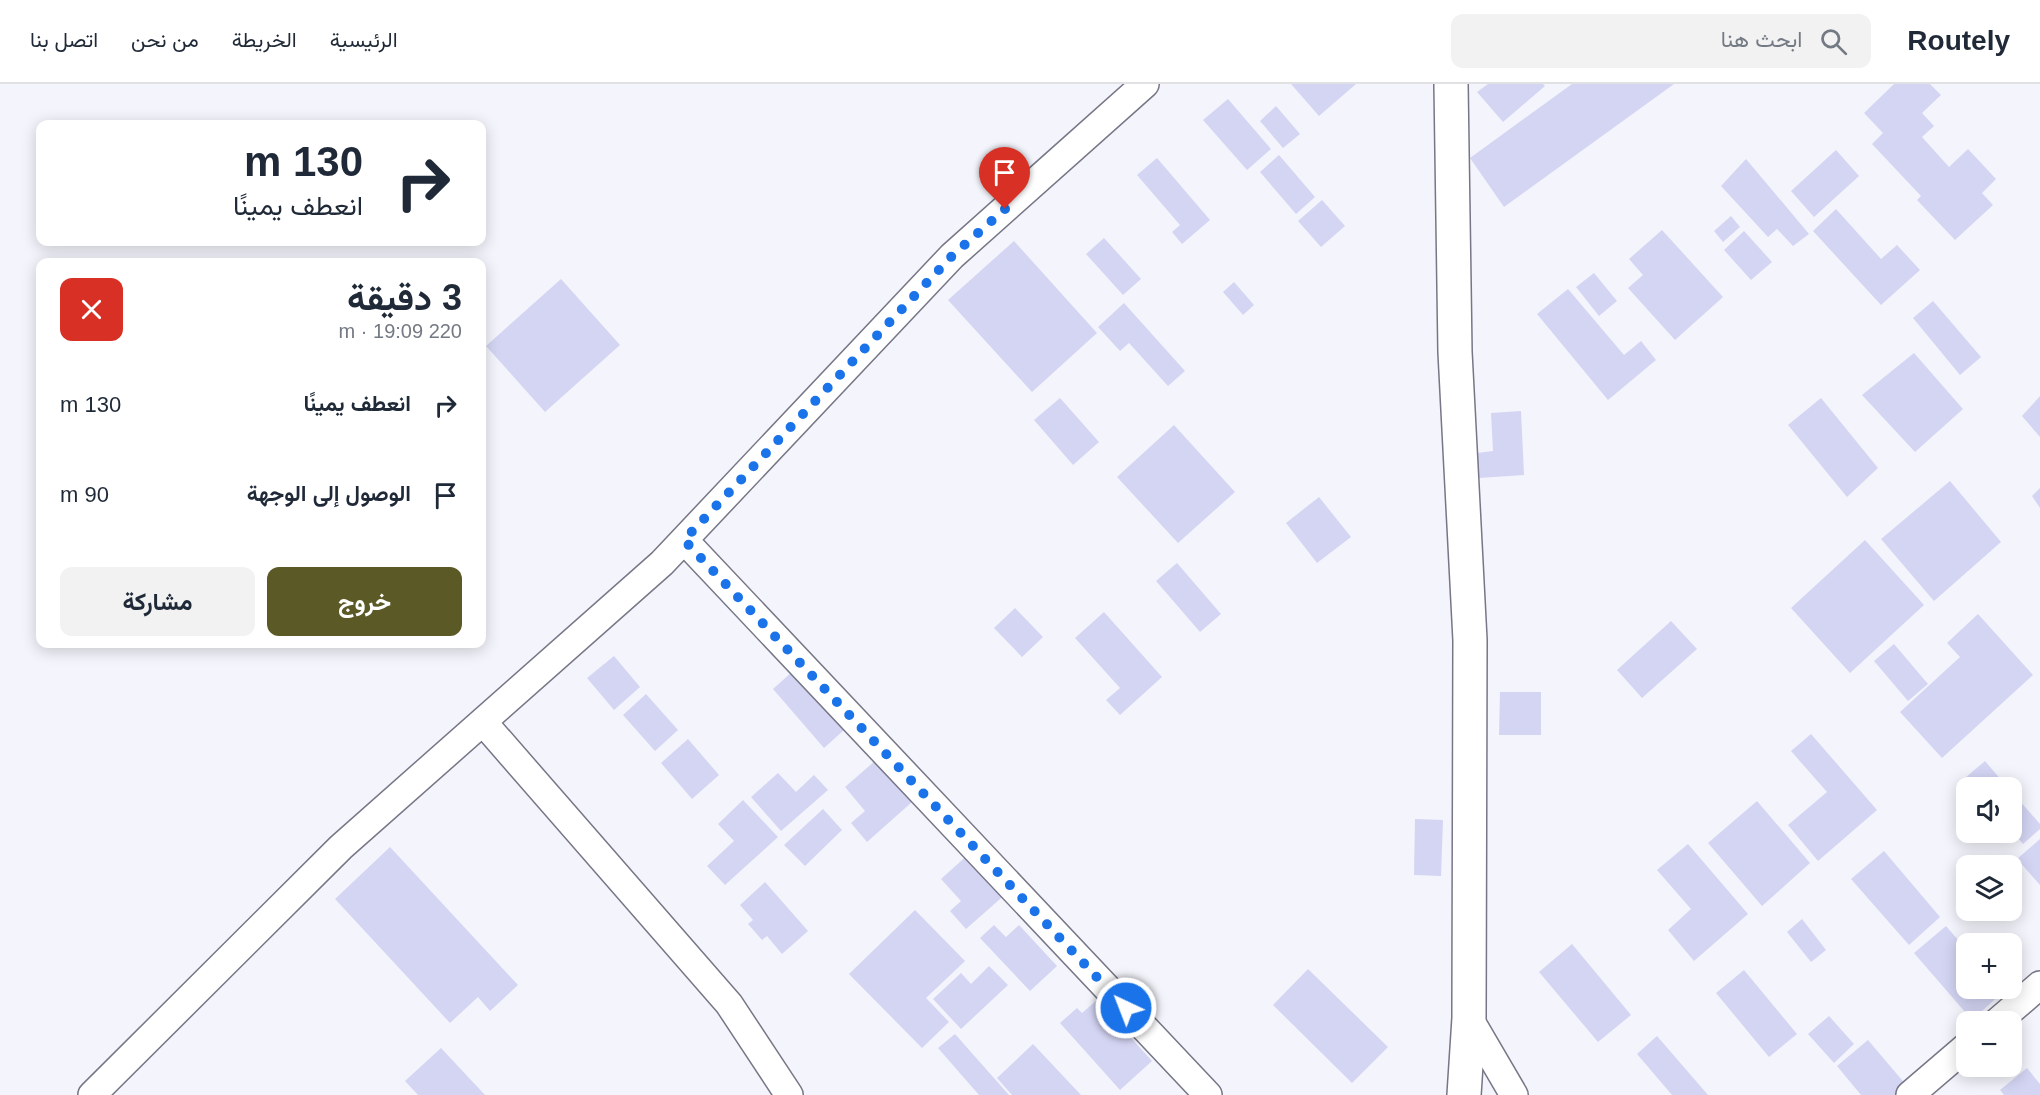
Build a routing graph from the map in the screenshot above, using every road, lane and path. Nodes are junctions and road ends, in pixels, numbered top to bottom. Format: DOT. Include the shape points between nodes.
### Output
graph roads {
  1 [pos="1145,84"];
  2 [pos="1451,84"];
  3 [pos="684,540"];
  4 [pos="483,722"];
  5 [pos="2040,985"];
  6 [pos="2010,1011"];
  7 [pos="1469,1018"];
  8 [pos="1956,1056"];
  9 [pos="92,1095"];
  10 [pos="789,1095"];
  11 [pos="1208,1095"];
  12 [pos="1464,1095"];
  13 [pos="1514,1095"];
  14 [pos="1911,1095"];
  1 -- 3 [label="street" via="952,256"];
  2 -- 7 [label="street" via="1455,352 1470,640"];
  3 -- 4 [label="street"];
  3 -- 11 [label="street"];
  4 -- 9 [label="street" via="341,847"];
  4 -- 10 [label="street" via="729,1004"];
  5 -- 6 [label="street"];
  7 -- 12 [label="street"];
  7 -- 13 [label="street"];
  8 -- 14 [label="street"];
}
